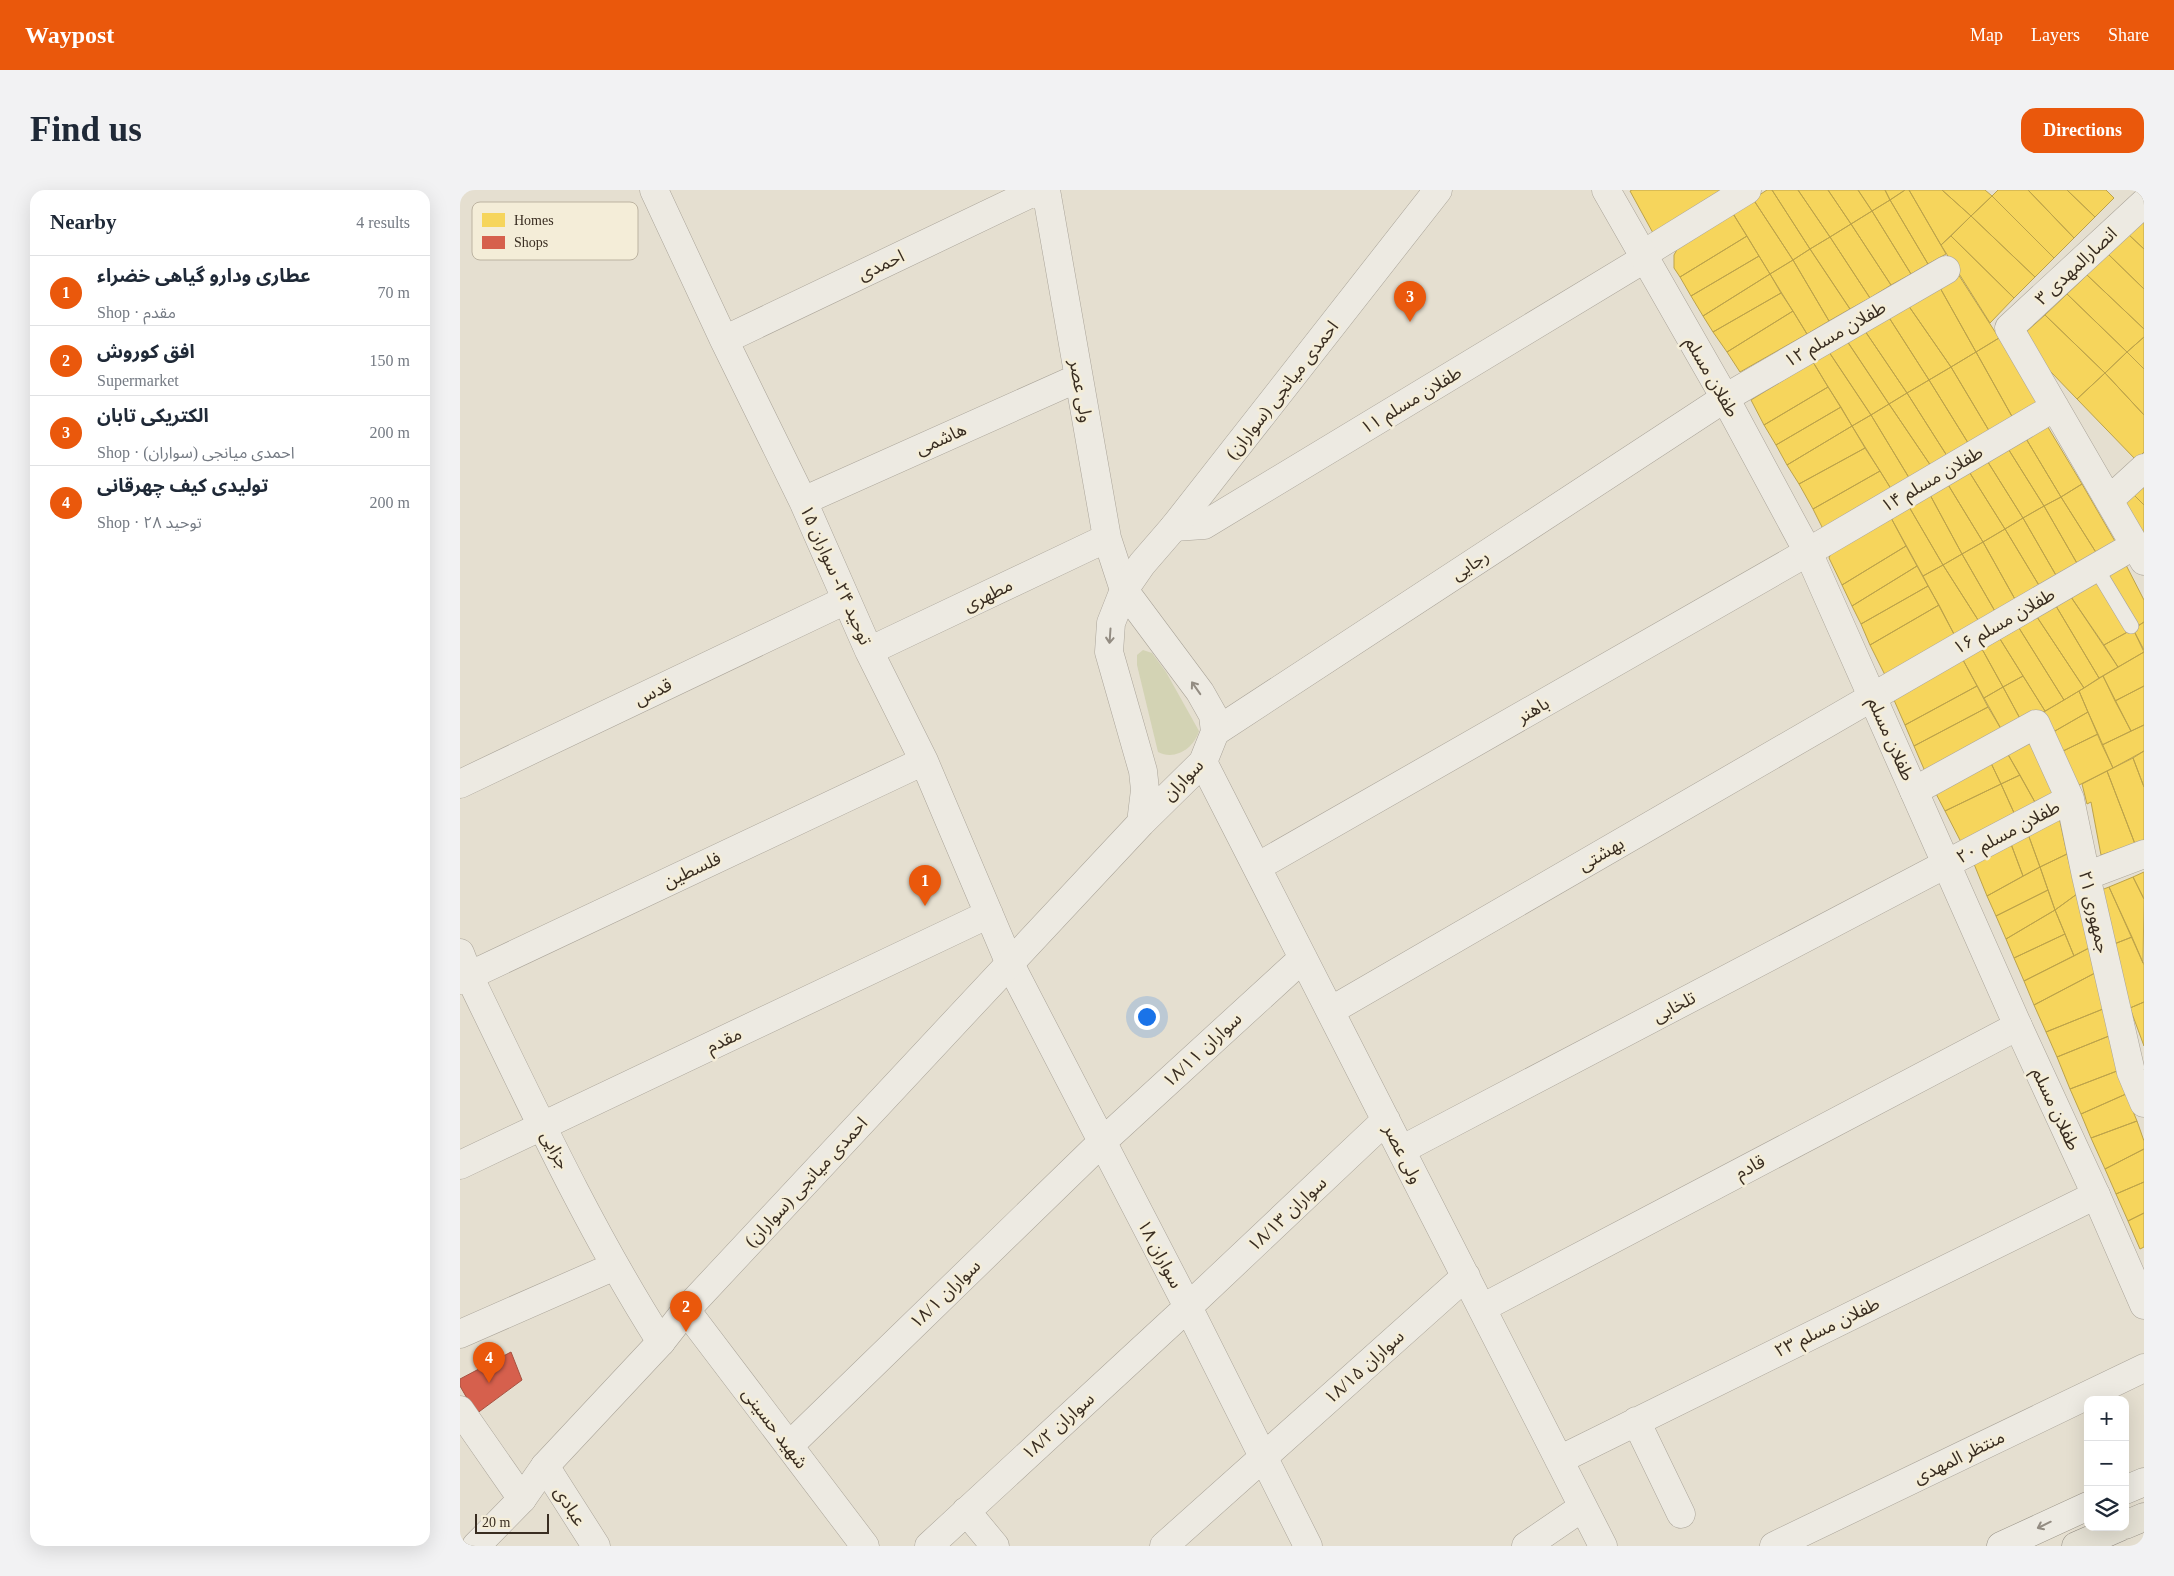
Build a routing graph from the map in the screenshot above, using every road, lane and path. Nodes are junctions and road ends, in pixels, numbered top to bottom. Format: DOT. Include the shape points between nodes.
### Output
graph roads {
  1 [pos="654,190"];
  2 [pos="1038,190"];
  3 [pos="1046,190"];
  4 [pos="1438,190"];
  5 [pos="1606,190"];
  6 [pos="1747,190"];
  7 [pos="2144,203"];
  8 [pos="1643,257"];
  9 [pos="1946,270"];
  10 [pos="724,340"];
  11 [pos="1078,378"];
  12 [pos="1725,398"];
  13 [pos="2055,407"];
  14 [pos="2144,468"];
  15 [pos="2109,500"];
  16 [pos="803,501"];
  17 [pos="1174,527"];
  18 [pos="1107,538"];
  19 [pos="1808,552"];
  20 [pos="2140,553"];
  21 [pos="2096,568"];
  22 [pos="1124,590"];
  23 [pos="846,600"];
  24 [pos="2131,626"];
  25 [pos="869,651"];
  26 [pos="1872,697"];
  27 [pos="1215,732"];
  28 [pos="924,761"];
  29 [pos="1203,762"];
  30 [pos="460,784"];
  31 [pos="1914,791"];
  32 [pos="2070,800"];
  33 [pos="1141,823"];
  34 [pos="2144,854"];
  35 [pos="1947,864"];
  36 [pos="1257,867"];
  37 [pos="2086,876"];
  38 [pos="989,914"];
  39 [pos="1303,958"];
  40 [pos="1010,964"];
  41 [pos="463,969"];
  42 [pos="1330,1011"];
  43 [pos="2018,1026"];
  44 [pos="2137,1069"];
  45 [pos="2144,1103"];
  46 [pos="1386,1120"];
  47 [pos="543,1126"];
  48 [pos="1101,1143"];
  49 [pos="1401,1150"];
  50 [pos="460,1165"];
  51 [pos="2096,1195"];
  52 [pos="616,1266"];
  53 [pos="1466,1276"];
  54 [pos="2144,1305"];
  55 [pos="1188,1307"];
  56 [pos="1482,1308"];
  57 [pos="686,1310"];
  58 [pos="460,1334"];
  59 [pos="661,1342"];
  60 [pos="2144,1368"];
  61 [pos="460,1410"];
  62 [pos="1636,1421"];
  63 [pos="789,1446"];
  64 [pos="1262,1457"];
  65 [pos="1559,1460"];
  66 [pos="546,1466"];
  67 [pos="2144,1482"];
  68 [pos="2129,1488"];
  69 [pos="522,1499"];
  70 [pos="1584,1508"];
  71 [pos="2084,1508"];
  72 [pos="966,1511"];
  73 [pos="1681,1514"];
  74 [pos="2144,1517"];
  75 [pos="2129,1523"];
  76 [pos="2111,1531"];
  77 [pos="476,1546"];
  78 [pos="596,1546"];
  79 [pos="865,1546"];
  80 [pos="929,1546"];
  81 [pos="995,1546"];
  82 [pos="1164,1546"];
  83 [pos="1308,1546"];
  84 [pos="1526,1546"];
  85 [pos="1603,1546"];
  86 [pos="1774,1546"];
  87 [pos="2001,1546"];
  88 [pos="2076,1546"];
  1 -- 10 [label="street, توحید ۲۴- سواران ۱۵"];
  2 -- 10 [label="street, احمدی"];
  3 -- 11 [label="street, ولی عصر"];
  4 -- 17 [label="street, احمدی میانجی (سواران)"];
  5 -- 8 [label="street, طفلان مسلم"];
  6 -- 8 [label="street, طفلان مسلم ۱۱"];
  7 -- 13 [label="street, انصارالمهدی ۳" via="2009,328"];
  8 -- 12 [label="street, طفلان مسلم"];
  8 -- 17 [label="street, طفلان مسلم ۱۱" via="1204,526"];
  9 -- 12 [label="street, طفلان مسلم ۱۲"];
  10 -- 16 [label="street, توحید ۲۴- سواران ۱۵"];
  11 -- 16 [label="street, هاشمی"];
  11 -- 18 [label="street, ولی عصر"];
  12 -- 19 [label="street, طفلان مسلم"];
  12 -- 27 [label="street, رجایی"];
  13 -- 15 [label="street"];
  13 -- 19 [label="street, طفلان مسلم ۱۴"];
  14 -- 15 [label="street"];
  15 -- 20 [label="street"];
  16 -- 23 [label="street, توحید ۲۴- سواران ۱۵"];
  17 -- 22 [label="street, احمدی میانجی (سواران)"];
  18 -- 22 [label="street, ولی عصر"];
  18 -- 25 [label="street, مطهری"];
  19 -- 26 [label="street, طفلان مسلم"];
  19 -- 36 [label="street, باهنر"];
  20 -- 21 [label="street, طفلان مسلم ۱۶"];
  21 -- 24 [label="lane"];
  21 -- 26 [label="street, طفلان مسلم ۱۶"];
  27 -- 22 [label="street, ولی عصر, one-way" via="1213,716 1200,692"];
  22 -- 33 [label="street, احمدی میانجی (سواران), one-way" via="1111,623 1109,652 1143,771 1145,790"];
  23 -- 25 [label="street, توحید ۲۴- سواران ۱۵"];
  23 -- 30 [label="street, قدس"];
  25 -- 28 [label="street, توحید ۲۴- سواران ۱۵"];
  26 -- 31 [label="street, طفلان مسلم"];
  26 -- 42 [label="street, بهشتی"];
  27 -- 29 [label="street, سواران"];
  28 -- 38 [label="street, توحید ۲۴- سواران ۱۵"];
  28 -- 41 [label="street, فلسطین"];
  29 -- 33 [label="street, سواران"];
  29 -- 36 [label="street, ولی عصر"];
  31 -- 32 [label="street, جمهوری ۲۱" via="2036,724"];
  31 -- 35 [label="street, طفلان مسلم"];
  32 -- 35 [label="street, طفلان مسلم ۲۰"];
  32 -- 37 [label="street, جمهوری ۲۱"];
  33 -- 40 [label="street, احمدی میانجی (سواران)"];
  34 -- 37 [label="street"];
  35 -- 43 [label="street, طفلان مسلم"];
  35 -- 49 [label="street, تلخابی"];
  36 -- 39 [label="street, ولی عصر"];
  37 -- 44 [label="street, جمهوری ۲۱"];
  38 -- 40 [label="street, توحید ۲۴- سواران ۱۵"];
  38 -- 47 [label="street, مقدم"];
  39 -- 42 [label="street, ولی عصر"];
  39 -- 48 [label="street, سواران ۱۸/۱۱"];
  40 -- 48 [label="street, سواران ۱۸"];
  40 -- 57 [label="street, احمدی میانجی (سواران)"];
  41 -- 47 [label="street, جزایی"];
  42 -- 46 [label="street, ولی عصر"];
  43 -- 51 [label="street, طفلان مسلم"];
  43 -- 56 [label="street, قادم"];
  44 -- 45 [label="street, جمهوری ۲۱"];
  46 -- 49 [label="street, ولی عصر"];
  46 -- 55 [label="street, سواران ۱۸/۱۳"];
  47 -- 50 [label="street, مقدم"];
  47 -- 52 [label="street, جزایی"];
  48 -- 55 [label="street, سواران ۱۸"];
  48 -- 63 [label="street, سواران ۱۸/۱"];
  49 -- 53 [label="street, ولی عصر"];
  51 -- 54 [label="street, طفلان مسلم"];
  51 -- 62 [label="street, طفلان مسلم ۲۳"];
  52 -- 58 [label="street"];
  52 -- 59 [label="street, جزایی" via="626,1288"];
  53 -- 56 [label="street, ولی عصر"];
  53 -- 64 [label="street, سواران ۱۸/۱۵"];
  55 -- 64 [label="street, سواران ۱۸"];
  55 -- 72 [label="street, سواران ۱۸/۲"];
  56 -- 65 [label="street, ولی عصر"];
  57 -- 59 [label="street, احمدی میانجی (سواران)"];
  57 -- 63 [label="street, شهید حسینی"];
  59 -- 66 [label="street, احمدی میانجی (سواران)"];
  60 -- 86 [label="street, منتظر المهدی"];
  61 -- 69 [label="street"];
  62 -- 65 [label="street, طفلان مسلم ۲۳"];
  62 -- 73 [label="street"];
  63 -- 79 [label="street, شهید حسینی"];
  64 -- 82 [label="street, سواران ۱۸/۱۵"];
  64 -- 83 [label="street, سواران ۱۸"];
  65 -- 70 [label="street, ولی عصر"];
  66 -- 69 [label="street, احمدی میانجی (سواران)"];
  66 -- 78 [label="street, عبادی"];
  67 -- 68 [label="street"];
  69 -- 77 [label="street, احمدی میانجی (سواران)"];
  70 -- 84 [label="street"];
  70 -- 85 [label="street, ولی عصر"];
  71 -- 87 [label="street, one-way"];
  72 -- 80 [label="street, سواران ۱۸/۲"];
  72 -- 81 [label="street"];
  74 -- 75 [label="main road"];
  76 -- 88 [label="main road"];
}
